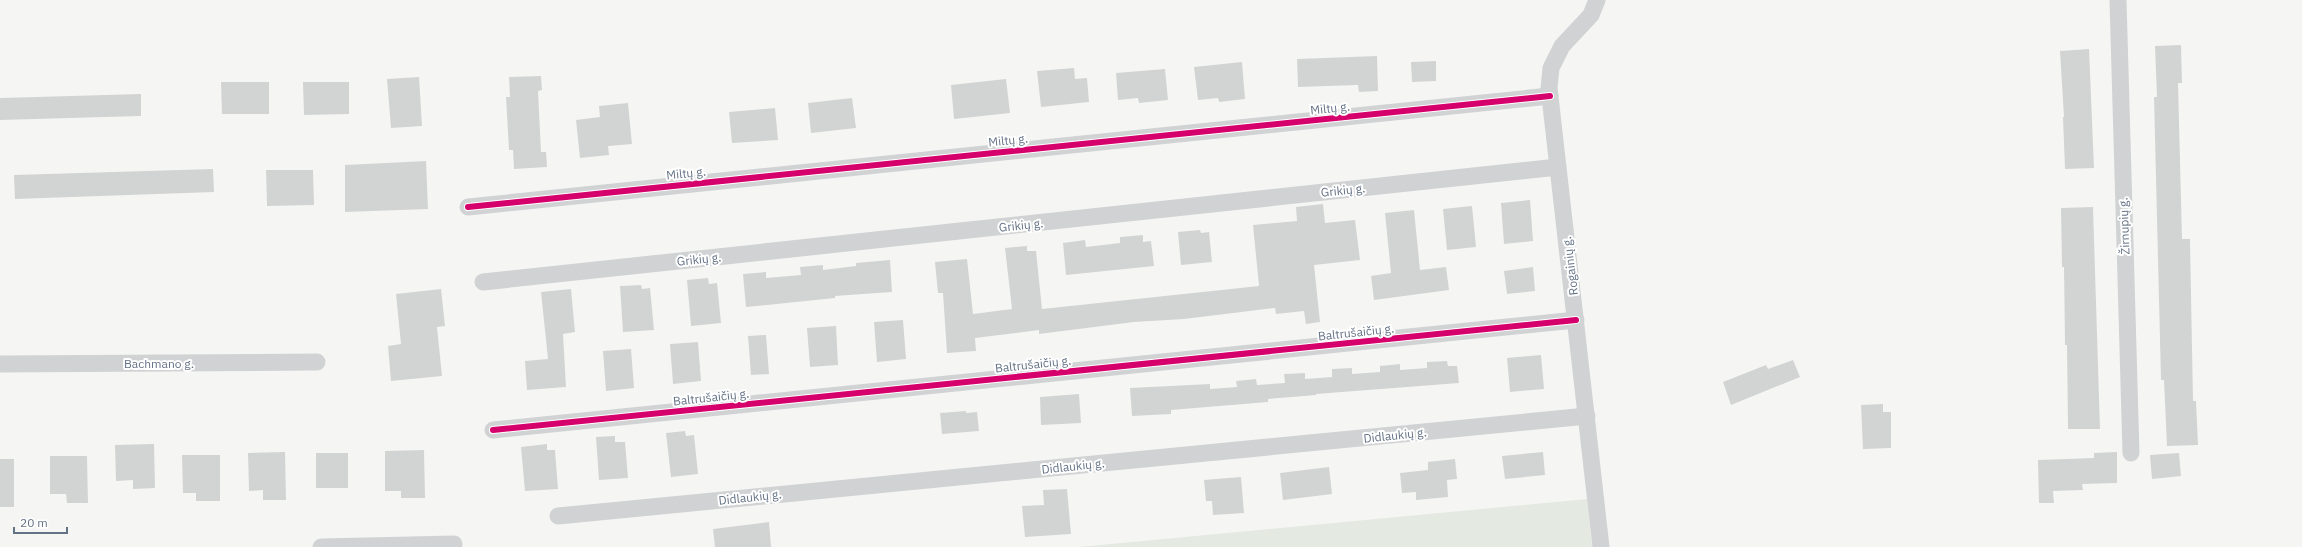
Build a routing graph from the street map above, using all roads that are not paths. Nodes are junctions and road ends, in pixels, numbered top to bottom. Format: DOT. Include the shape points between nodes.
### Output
graph roads {
  1 [pos="1597,0"];
  2 [pos="2118,0"];
  3 [pos="1550,96"];
  4 [pos="1558,167"];
  5 [pos="468,207"];
  6 [pos="483,282"];
  7 [pos="1576,320"];
  8 [pos="317,362"];
  9 [pos="0,364"];
  10 [pos="1587,416"];
  11 [pos="493,430"];
  12 [pos="2131,453"];
  13 [pos="558,516"];
  14 [pos="321,547"];
  15 [pos="453,547"];
  16 [pos="1601,547"];
  1 -- 3 [label="street, Rogainių g." via="1591,15 1562,46 1551,68"];
  2 -- 12 [label="street, Žirnupių g."];
  3 -- 4 [label="street, Rogainių g."];
  3 -- 5 [label="street, Miltų g."];
  4 -- 6 [label="street, Grikių g."];
  4 -- 7 [label="street, Rogainių g."];
  7 -- 10 [label="street, Rogainių g."];
  7 -- 11 [label="street, Baltrušaičių g."];
  8 -- 9 [label="street, Bachmano g."];
  10 -- 13 [label="street, Didlaukių g."];
  10 -- 16 [label="street, Rogainių g."];
  14 -- 15 [label="street" via="454,544"];
}
